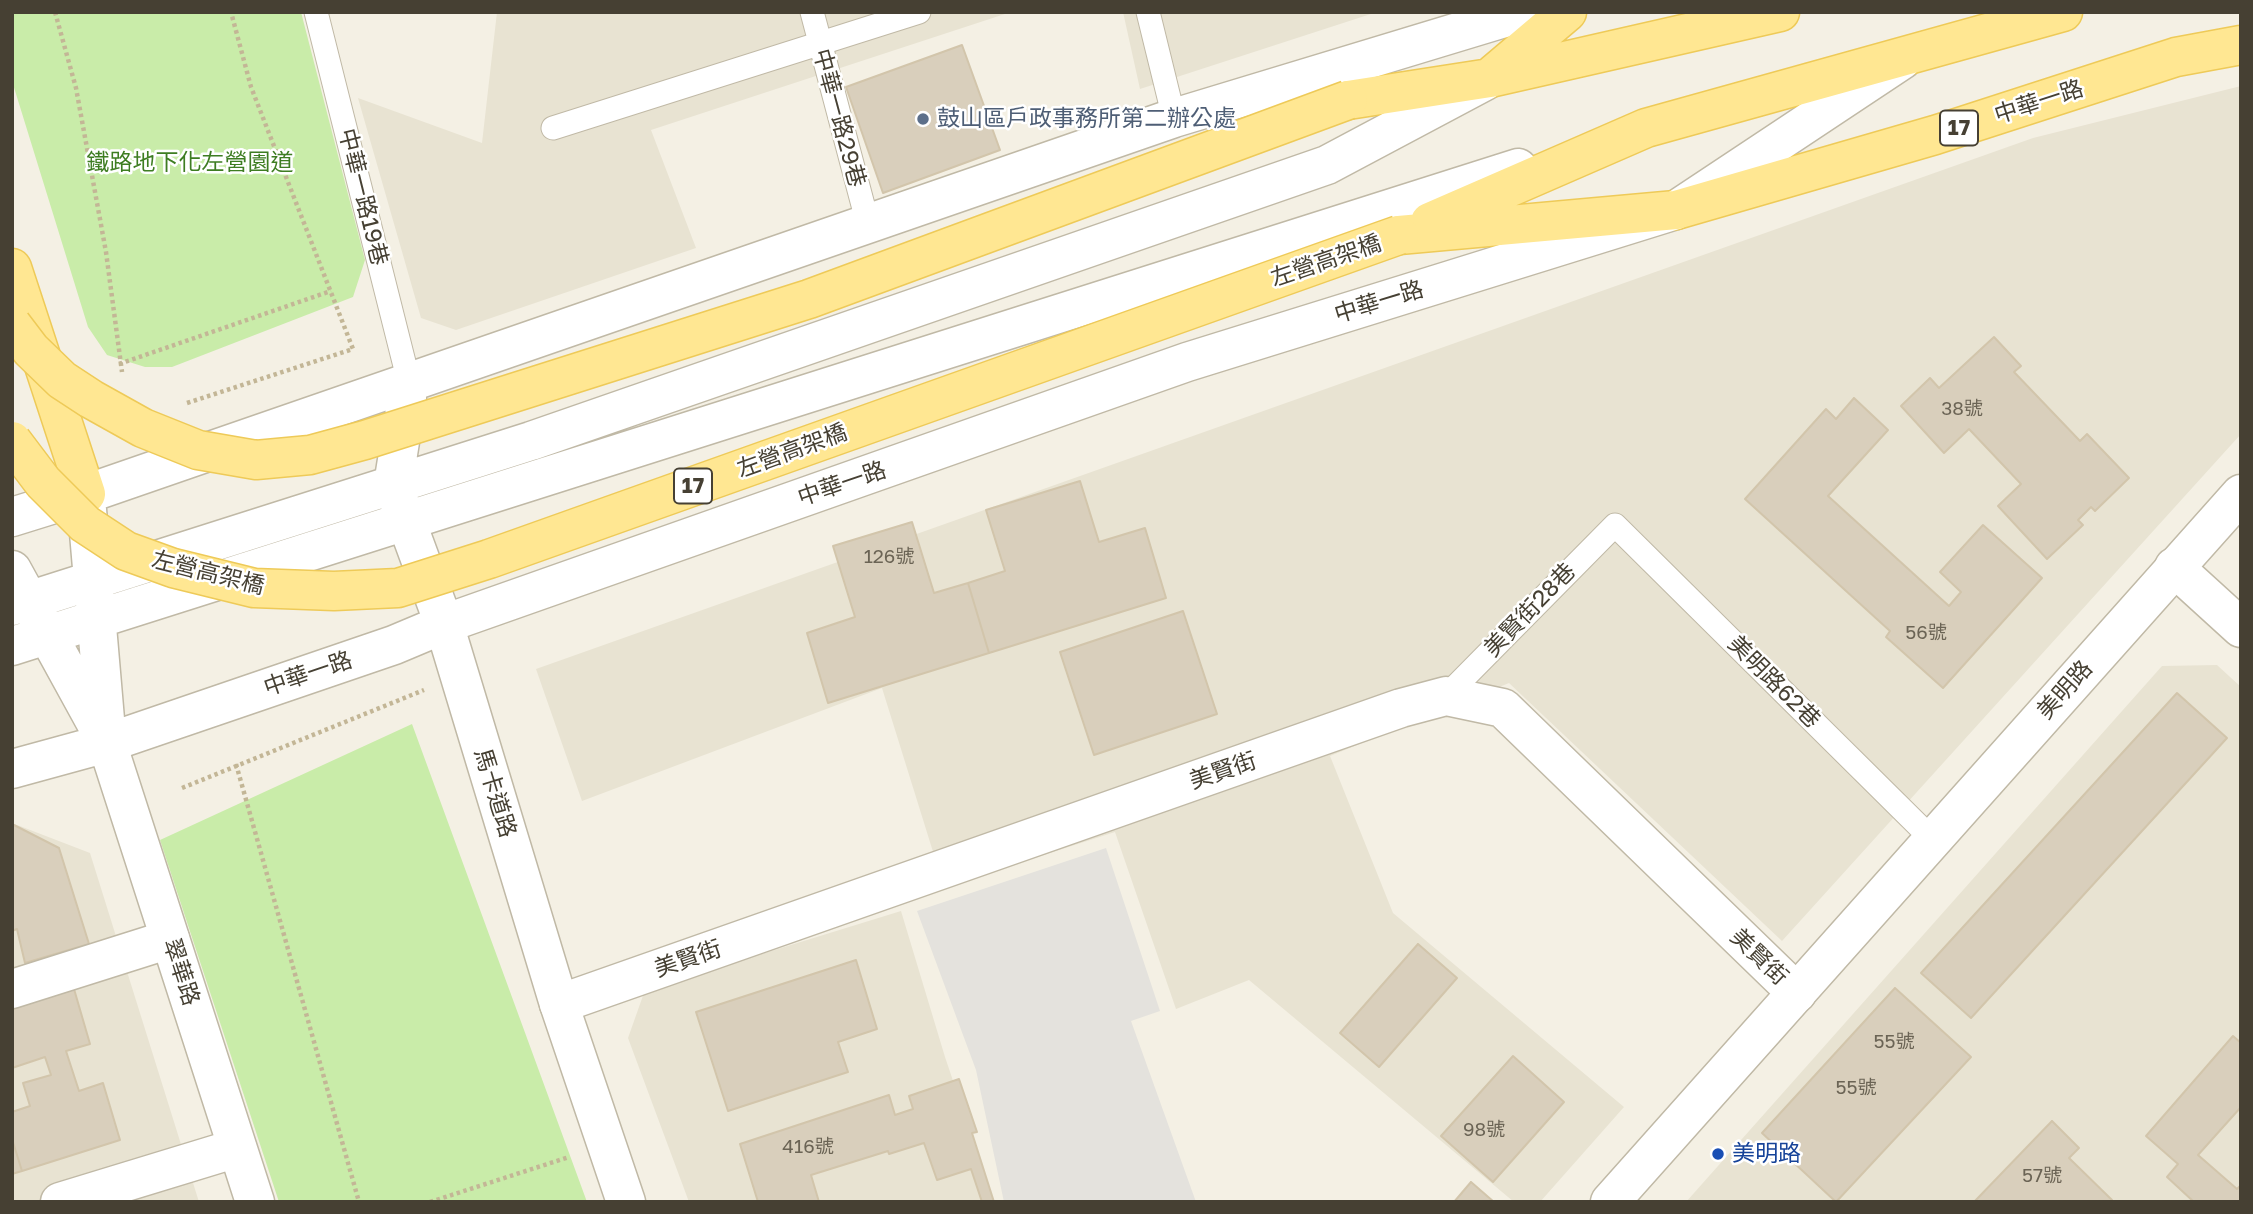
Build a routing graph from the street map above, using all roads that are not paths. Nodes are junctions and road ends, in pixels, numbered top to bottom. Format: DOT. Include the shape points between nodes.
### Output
graph roads {
  1 [pos="316,12"];
  2 [pos="812,12"];
  3 [pos="919,12"];
  4 [pos="1148,12"];
  5 [pos="1567,12"];
  6 [pos="2063,12"];
  7 [pos="1760,14"];
  8 [pos="1503,15"];
  9 [pos="819,43"];
  10 [pos="2241,45"];
  11 [pos="1909,55"];
  12 [pos="1490,78"];
  13 [pos="1174,118"];
  14 [pos="553,128"];
  15 [pos="1646,128"];
  16 [pos="1676,210"];
  17 [pos="868,224"];
  18 [pos="1399,235"];
  19 [pos="12,268"];
  20 [pos="12,325"];
  21 [pos="409,382"];
  22 [pos="12,441"];
  23 [pos="393,485"];
  24 [pos="86,494"];
  25 [pos="2241,494"];
  26 [pos="12,517"];
  27 [pos="406,521"];
  28 [pos="1615,525"];
  29 [pos="2174,567"];
  30 [pos="92,580"];
  31 [pos="18,592"];
  32 [pos="97,619"];
  33 [pos="444,624"];
  34 [pos="2241,628"];
  35 [pos="30,640"];
  36 [pos="1446,696"];
  37 [pos="107,743"];
  38 [pos="12,769"];
  39 [pos="1933,839"];
  40 [pos="170,939"];
  41 [pos="12,989"];
  42 [pos="1797,993"];
  43 [pos="559,1004"];
  44 [pos="237,1148"];
  45 [pos="60,1202"];
  46 [pos="255,1202"];
  47 [pos="626,1202"];
  48 [pos="1610,1202"];
  1 -- 21 [label="lane, 中華一路19巷"];
  2 -- 9 [label="lane, 中華一路29巷"];
  3 -- 9 [label="lane"];
  4 -- 13 [label="lane"];
  5 -- 12 [label="main road"];
  6 -- 11 [label="main road, 中華一路 / 17"];
  7 -- 12 [label="main road"];
  8 -- 13 [label="street"];
  9 -- 14 [label="lane"];
  9 -- 17 [label="lane, 中華一路29巷"];
  10 -- 16 [label="main road, 中華一路 / 17" via="2176,57 1935,135"];
  11 -- 15 [label="main road, 中華一路 / 17"];
  11 -- 16 [label="street, 中華一路"];
  12 -- 20 [label="main road, bridge" via="1348,100 809,299 310,455 256,460 198,450 143,428 62,380"];
  12 -- 23 [label="street" via="1326,165"];
  13 -- 17 [label="street"];
  15 -- 18 [label="main road, 中華一路 / 17"];
  15 -- 27 [label="street, 中華一路"];
  16 -- 18 [label="main road, 中華一路 / 17"];
  16 -- 33 [label="street, 中華一路" via="1187,362"];
  17 -- 21 [label="street"];
  18 -- 22 [label="main road, 左營高架橋 / 17, bridge" via="398,589 254,588 126,551 85,524 43,482"];
  19 -- 24 [label="main road"];
  21 -- 23 [label="street, 馬卡道路"];
  21 -- 24 [label="street"];
  23 -- 27 [label="street, 馬卡道路"];
  23 -- 30 [label="street"];
  24 -- 26 [label="street"];
  24 -- 30 [label="street, 翠華路"];
  25 -- 29 [label="street, 美明路"];
  27 -- 32 [label="street, 中華一路"];
  27 -- 33 [label="street, 馬卡道路"];
  28 -- 36 [label="lane, 美賢街28巷"];
  28 -- 39 [label="lane, 美明路62巷"];
  29 -- 34 [label="street"];
  29 -- 39 [label="street, 美明路"];
  30 -- 31 [label="street"];
  30 -- 32 [label="street, 翠華路"];
  31 -- 35 [label="street, 翠華路"];
  32 -- 35 [label="street, 中華一路"];
  32 -- 37 [label="street, 翠華路"];
  33 -- 37 [label="street, 中華一路"];
  33 -- 43 [label="street, 馬卡道路"];
  35 -- 37 [label="street, 翠華路"];
  36 -- 42 [label="street, 美賢街" via="1503,708"];
  36 -- 43 [label="street, 美賢街"];
  37 -- 38 [label="street, 中華一路"];
  37 -- 40 [label="street, 翠華路"];
  39 -- 42 [label="street, 美明路"];
  40 -- 41 [label="street"];
  40 -- 44 [label="street, 翠華路"];
  42 -- 48 [label="street, 美明路"];
  43 -- 47 [label="street, 馬卡道路"];
  44 -- 45 [label="street"];
  44 -- 46 [label="street, 翠華路"];
}
